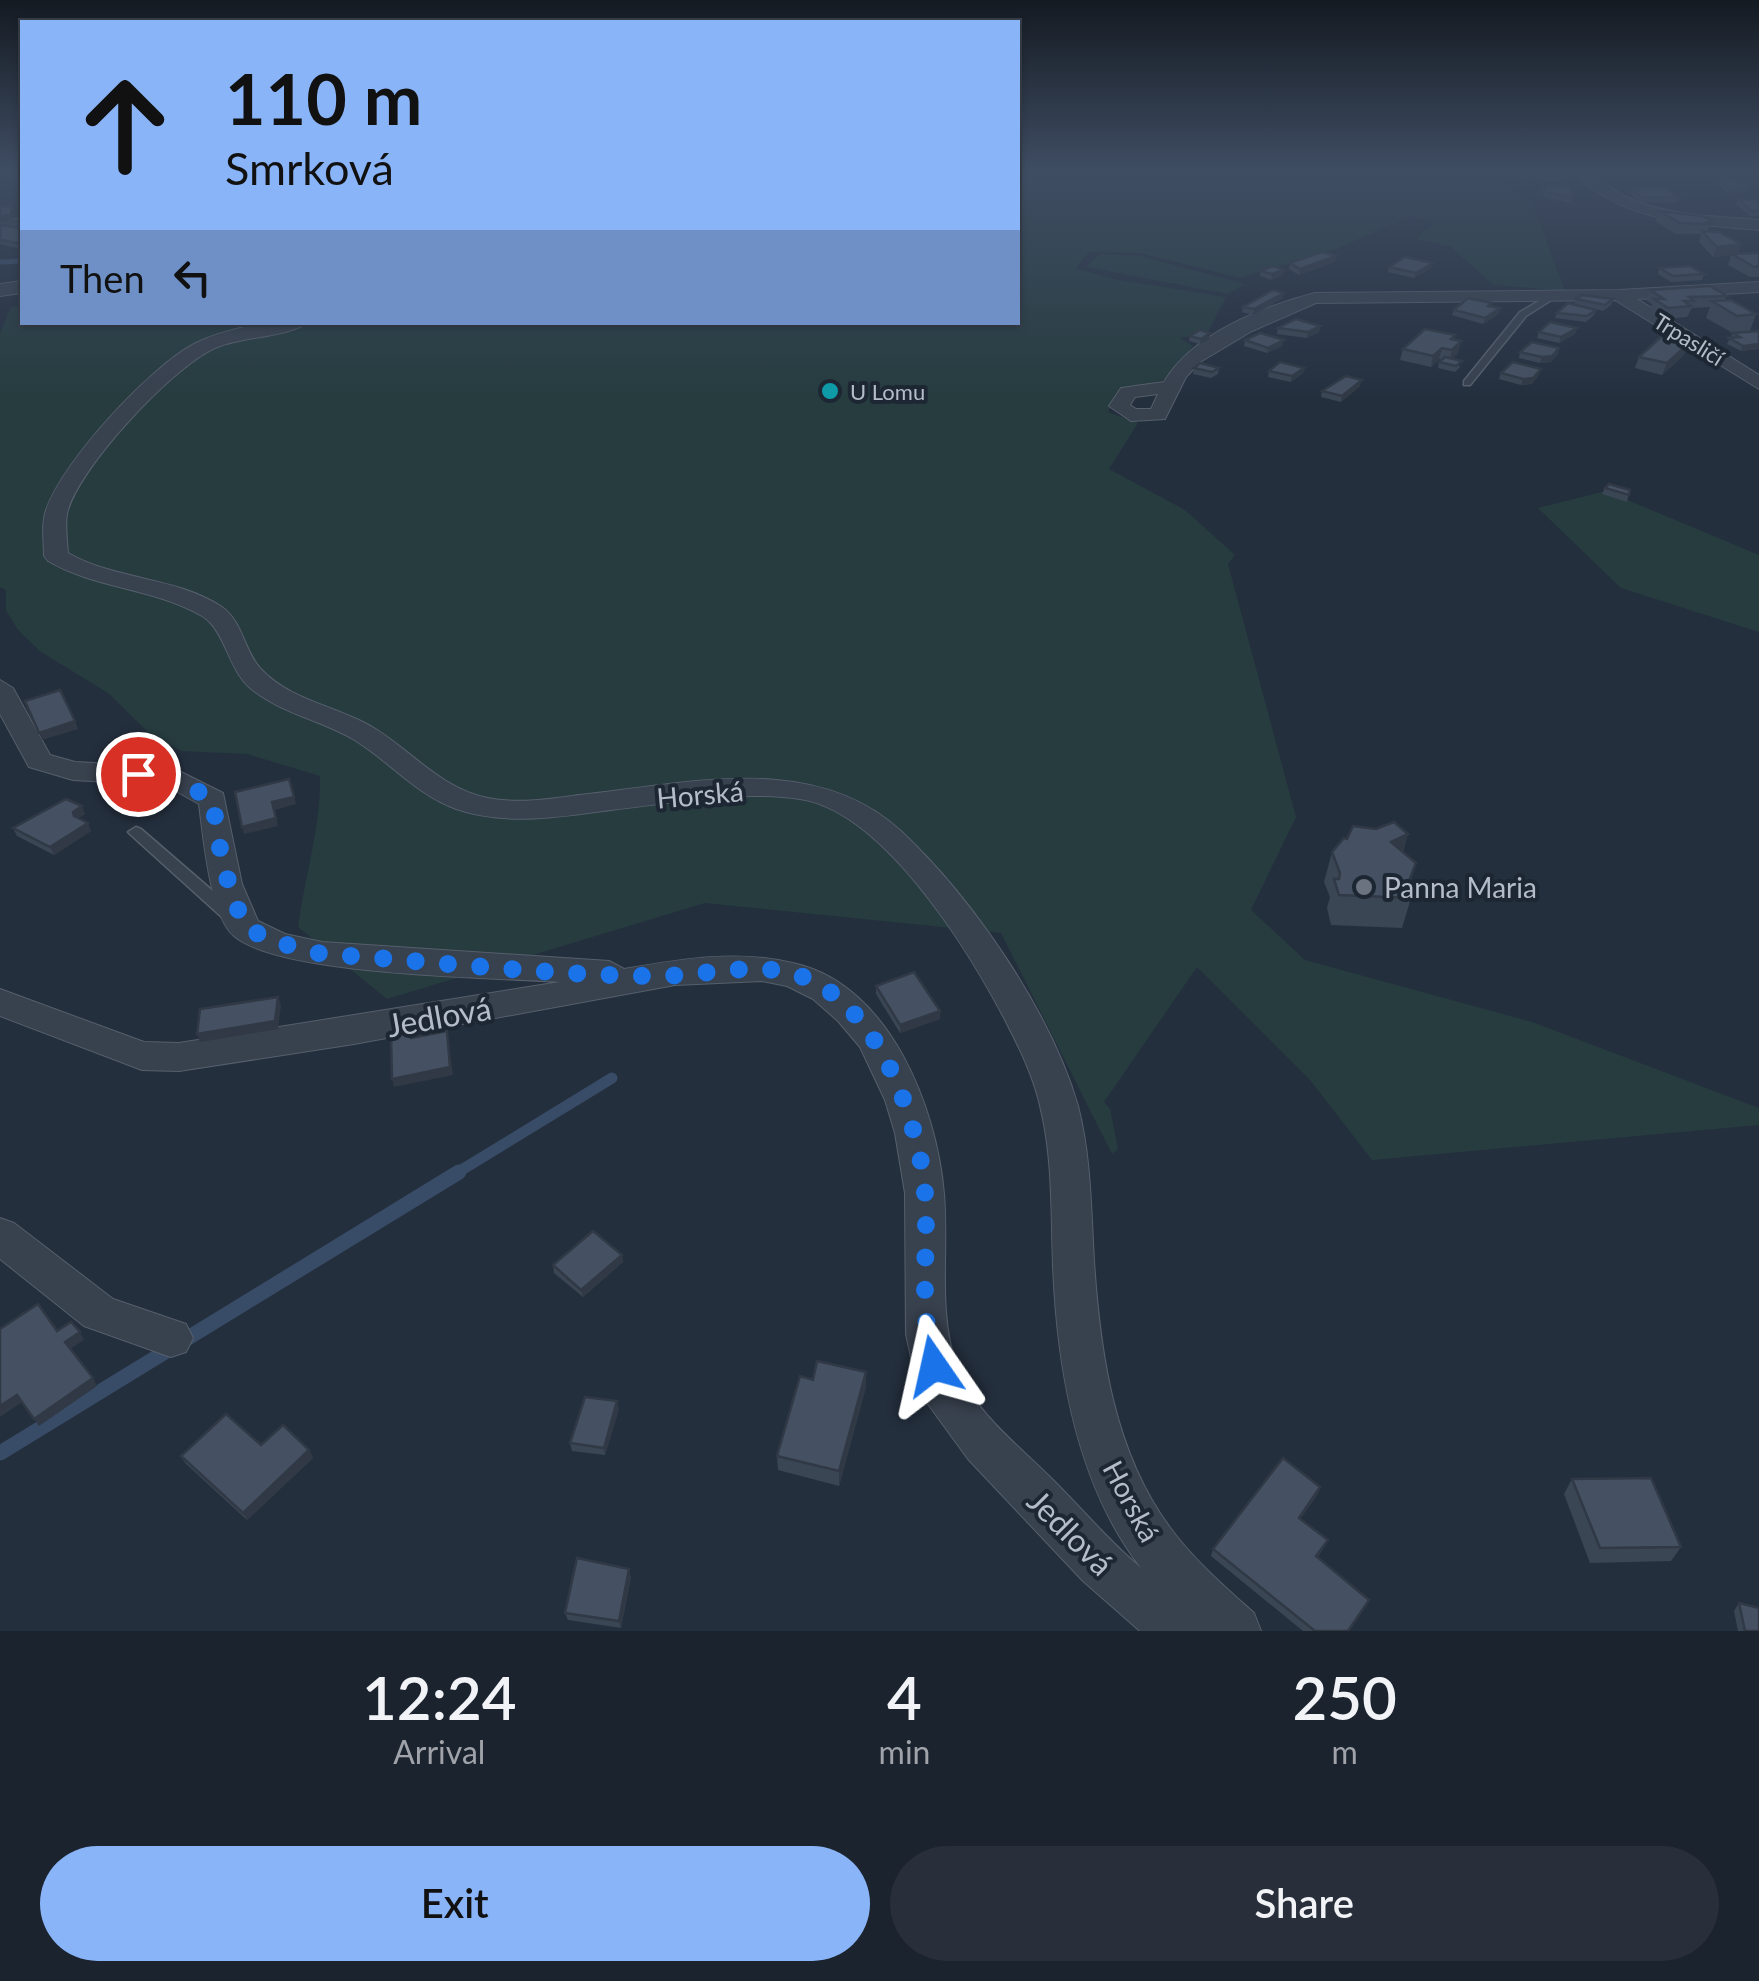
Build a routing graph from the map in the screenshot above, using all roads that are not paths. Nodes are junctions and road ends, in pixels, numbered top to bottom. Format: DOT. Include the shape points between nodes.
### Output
graph roads {
  1 [pos="1759,286"];
  2 [pos="1555,294"];
  3 [pos="1619,295"];
  4 [pos="284,325"];
  5 [pos="1467,383"];
  6 [pos="1759,383"];
  7 [pos="1175,386"];
  8 [pos="0,688"];
  9 [pos="136,832"];
  10 [pos="246,928"];
  11 [pos="656,976"];
  12 [pos="0,1002"];
  13 [pos="0,1235"];
  14 [pos="171,1338"];
  15 [pos="1185,1631"];
  16 [pos="1236,1631"];
  1 -- 3 [label="street"];
  2 -- 3 [label="street"];
  2 -- 5 [label="lane" via="1523,314"];
  2 -- 7 [label="street" via="1303,300 1184,366"];
  3 -- 6 [label="street, Trpasličí"];
  4 -- 16 [label="street, Horská" via="201,347 166,373 98,444 56,510 56,556 78,571 216,613 246,670 286,702 366,735 464,803 523,810 777,788 824,795 869,818 968,930 1046,1068 1068,1155 1076,1310 1108,1459 1154,1546"];
  8 -- 10 [label="street" via="39,760 73,771 171,776 213,800 226,884"];
  9 -- 10 [label="lane"];
  10 -- 11 [label="street" via="322,954"];
  11 -- 12 [label="street, Jedlová" via="178,1058 142,1056"];
  11 -- 15 [label="street, Jedlová" via="762,969 798,974 856,1016 891,1068 921,1162 926,1337 946,1393 964,1423 1101,1565"];
  13 -- 14 [label="street" via="98,1313"];
}
